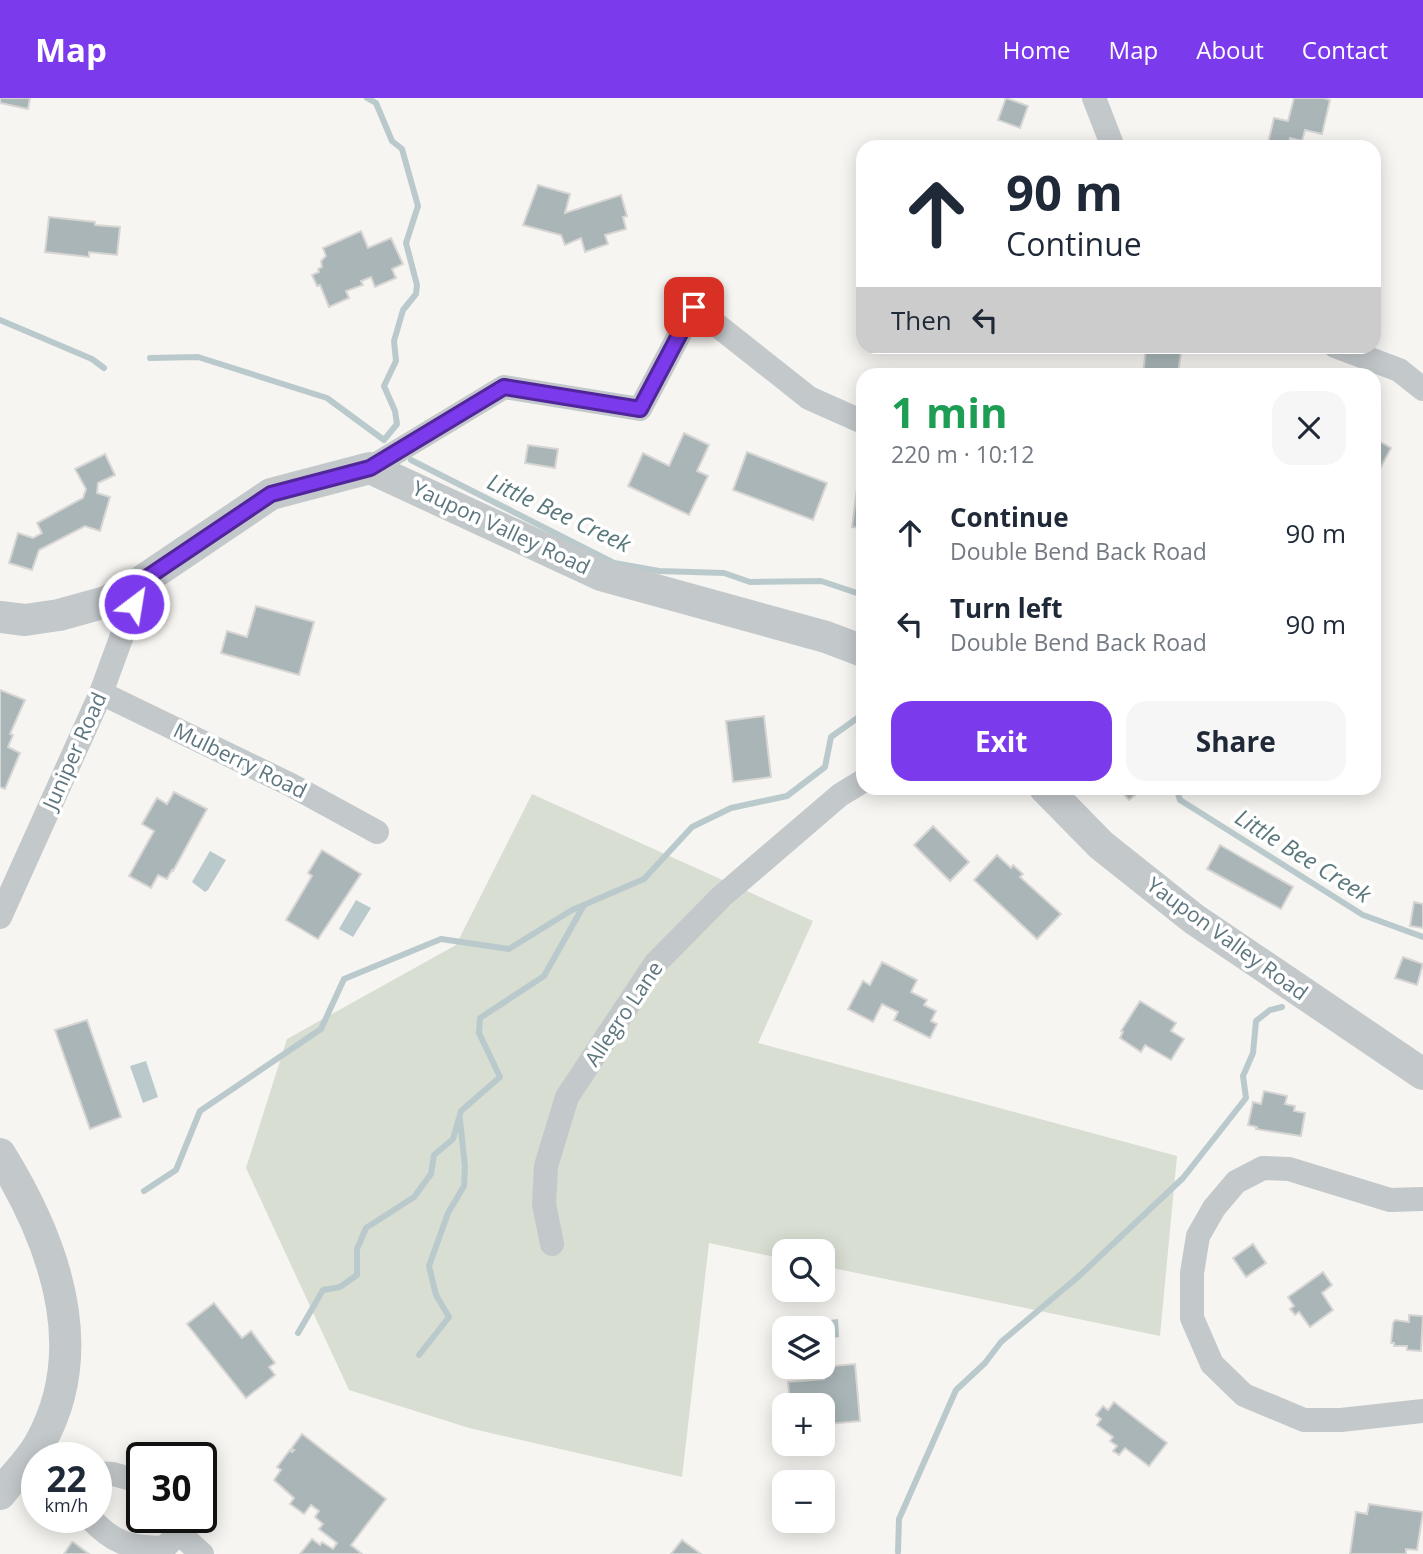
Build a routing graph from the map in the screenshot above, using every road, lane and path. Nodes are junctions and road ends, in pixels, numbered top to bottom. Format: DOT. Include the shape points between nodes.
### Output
graph roads {
  1 [pos="1094,98"];
  2 [pos="1110,140"];
  3 [pos="1356,354"];
  4 [pos="1423,389"];
  5 [pos="856,419"];
  6 [pos="370,468"];
  7 [pos="142,581"];
  8 [pos="0,617"];
  9 [pos="856,649"];
  10 [pos="101,693"];
  11 [pos="856,785"];
  12 [pos="1052,795"];
  13 [pos="377,832"];
  14 [pos="0,917"];
  15 [pos="1423,1074"];
  16 [pos="0,1154"];
  17 [pos="1423,1199"];
  18 [pos="552,1244"];
  19 [pos="1423,1411"];
  20 [pos="50,1442"];
  21 [pos="21,1475"];
  22 [pos="0,1493"];
  23 [pos="105,1533"];
  24 [pos="173,1533"];
  25 [pos="185,1533"];
  26 [pos="202,1554"];
  1 -- 2 [label="street"];
  3 -- 4 [label="street" via="1399,370"];
  5 -- 6 [label="street" via="809,398 694,307 640,409 504,387"];
  6 -- 7 [label="street" via="271,494"];
  6 -- 9 [label="street, Yaupon Valley Road" via="601,575"];
  7 -- 8 [label="street" via="106,602 59,615 25,621"];
  7 -- 10 [label="street, Juniper Road"];
  10 -- 13 [label="street, Mulberry Road"];
  10 -- 14 [label="street, Juniper Road"];
  11 -- 18 [label="street, Allegro Lane" via="721,897 655,964 567,1097 546,1166 544,1204"];
  12 -- 15 [label="street, Yaupon Valley Road" via="1101,845 1194,919"];
  16 -- 20 [label="street" via="35,1218 56,1273 65,1320 66,1365"];
  17 -- 19 [label="street" via="1390,1200 1289,1169 1263,1168 1236,1182 1214,1208 1198,1236 1192,1273 1192,1318 1212,1364 1244,1395 1304,1420"];
  21 -- 22 [label="street"];
  23 -- 24 [label="street" via="124,1545 164,1548"];
  25 -- 26 [label="street"];
}
